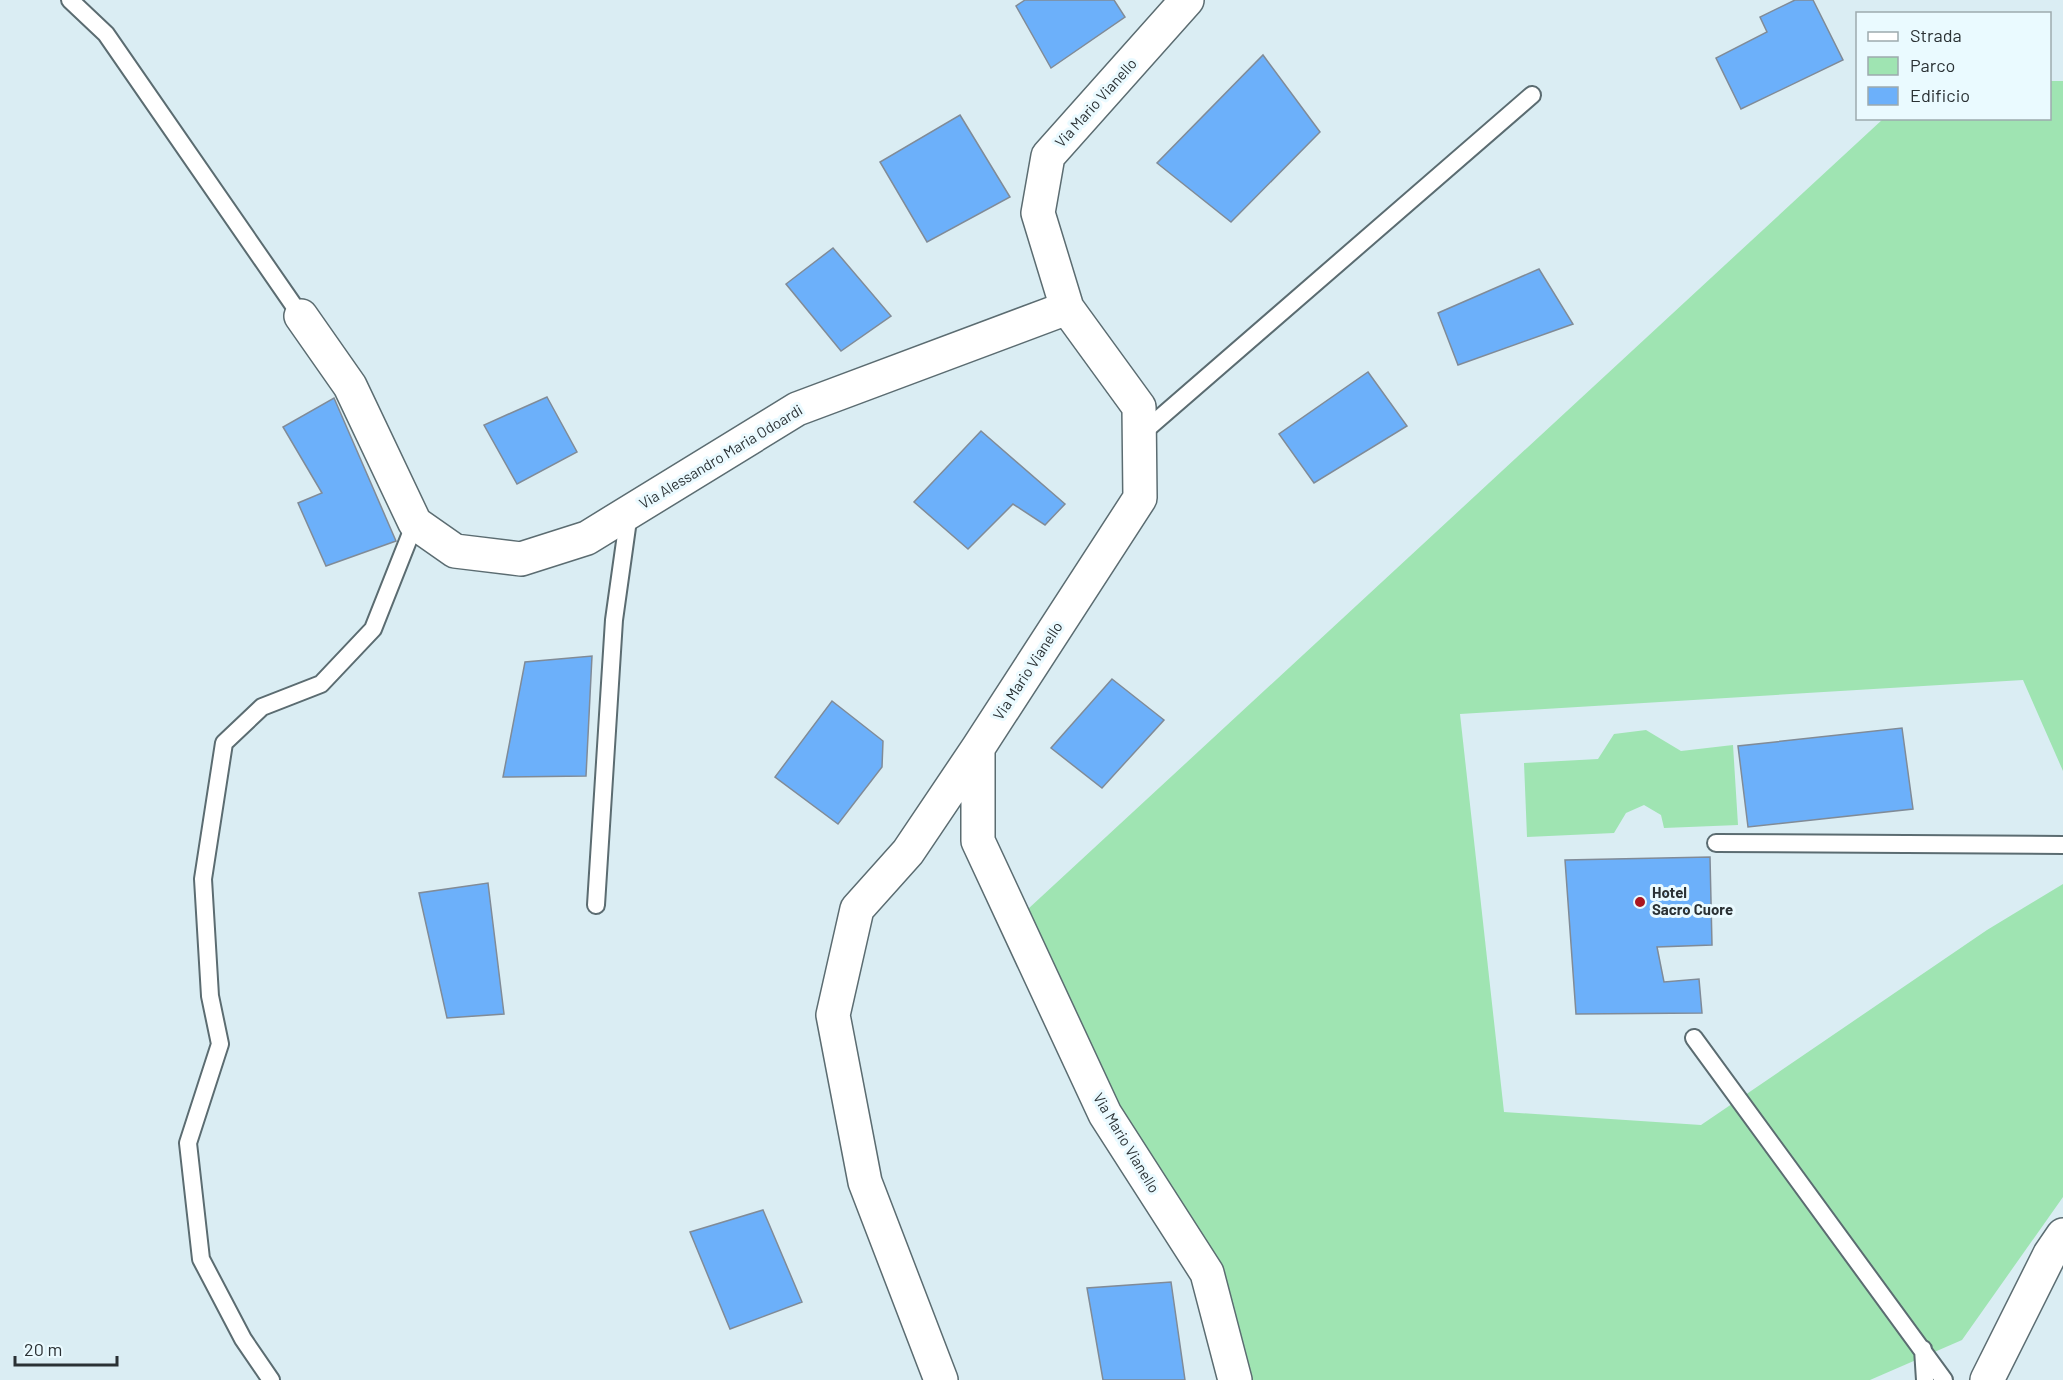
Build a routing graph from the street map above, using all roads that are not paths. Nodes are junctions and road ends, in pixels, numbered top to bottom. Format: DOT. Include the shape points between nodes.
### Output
graph roads {
  1 [pos="70,0"];
  2 [pos="1187,0"];
  3 [pos="1532,95"];
  4 [pos="1067,308"];
  5 [pos="301,316"];
  6 [pos="1139,436"];
  7 [pos="629,512"];
  8 [pos="416,523"];
  9 [pos="978,748"];
  10 [pos="1716,843"];
  11 [pos="2063,846"];
  12 [pos="596,905"];
  13 [pos="1694,1038"];
  14 [pos="2063,1234"];
  15 [pos="1923,1348"];
  16 [pos="271,1380"];
  17 [pos="941,1380"];
  18 [pos="1235,1380"];
  19 [pos="1924,1380"];
  20 [pos="1944,1380"];
  21 [pos="1987,1380"];
  1 -- 5 [label="lane" via="106,34"];
  2 -- 4 [label="street, Via Mario Vianello" via="1048,156 1038,213"];
  3 -- 6 [label="lane"];
  4 -- 6 [label="street, Via Mario Vianello" via="1139,407"];
  4 -- 7 [label="street, Via Alessandro Maria Odoardi" via="797,409"];
  5 -- 8 [label="street" via="350,386"];
  6 -- 9 [label="street, Via Mario Vianello" via="1140,498"];
  7 -- 8 [label="street, Via Alessandro Maria Odoardi" via="587,538 521,559 455,551"];
  7 -- 12 [label="lane" via="614,620"];
  8 -- 16 [label="lane" via="373,629 321,684 262,707 224,743 203,879 210,996 220,1044 188,1143 201,1259 243,1339"];
  9 -- 17 [label="street" via="908,852 856,909 833,1015 865,1182"];
  9 -- 18 [label="street, Via Mario Vianello" via="978,841 1105,1114 1207,1273"];
  10 -- 11 [label="lane"];
  13 -- 15 [label="lane"];
  14 -- 21 [label="street" via="2049,1254"];
  15 -- 19 [label="lane"];
  15 -- 20 [label="lane"];
}
